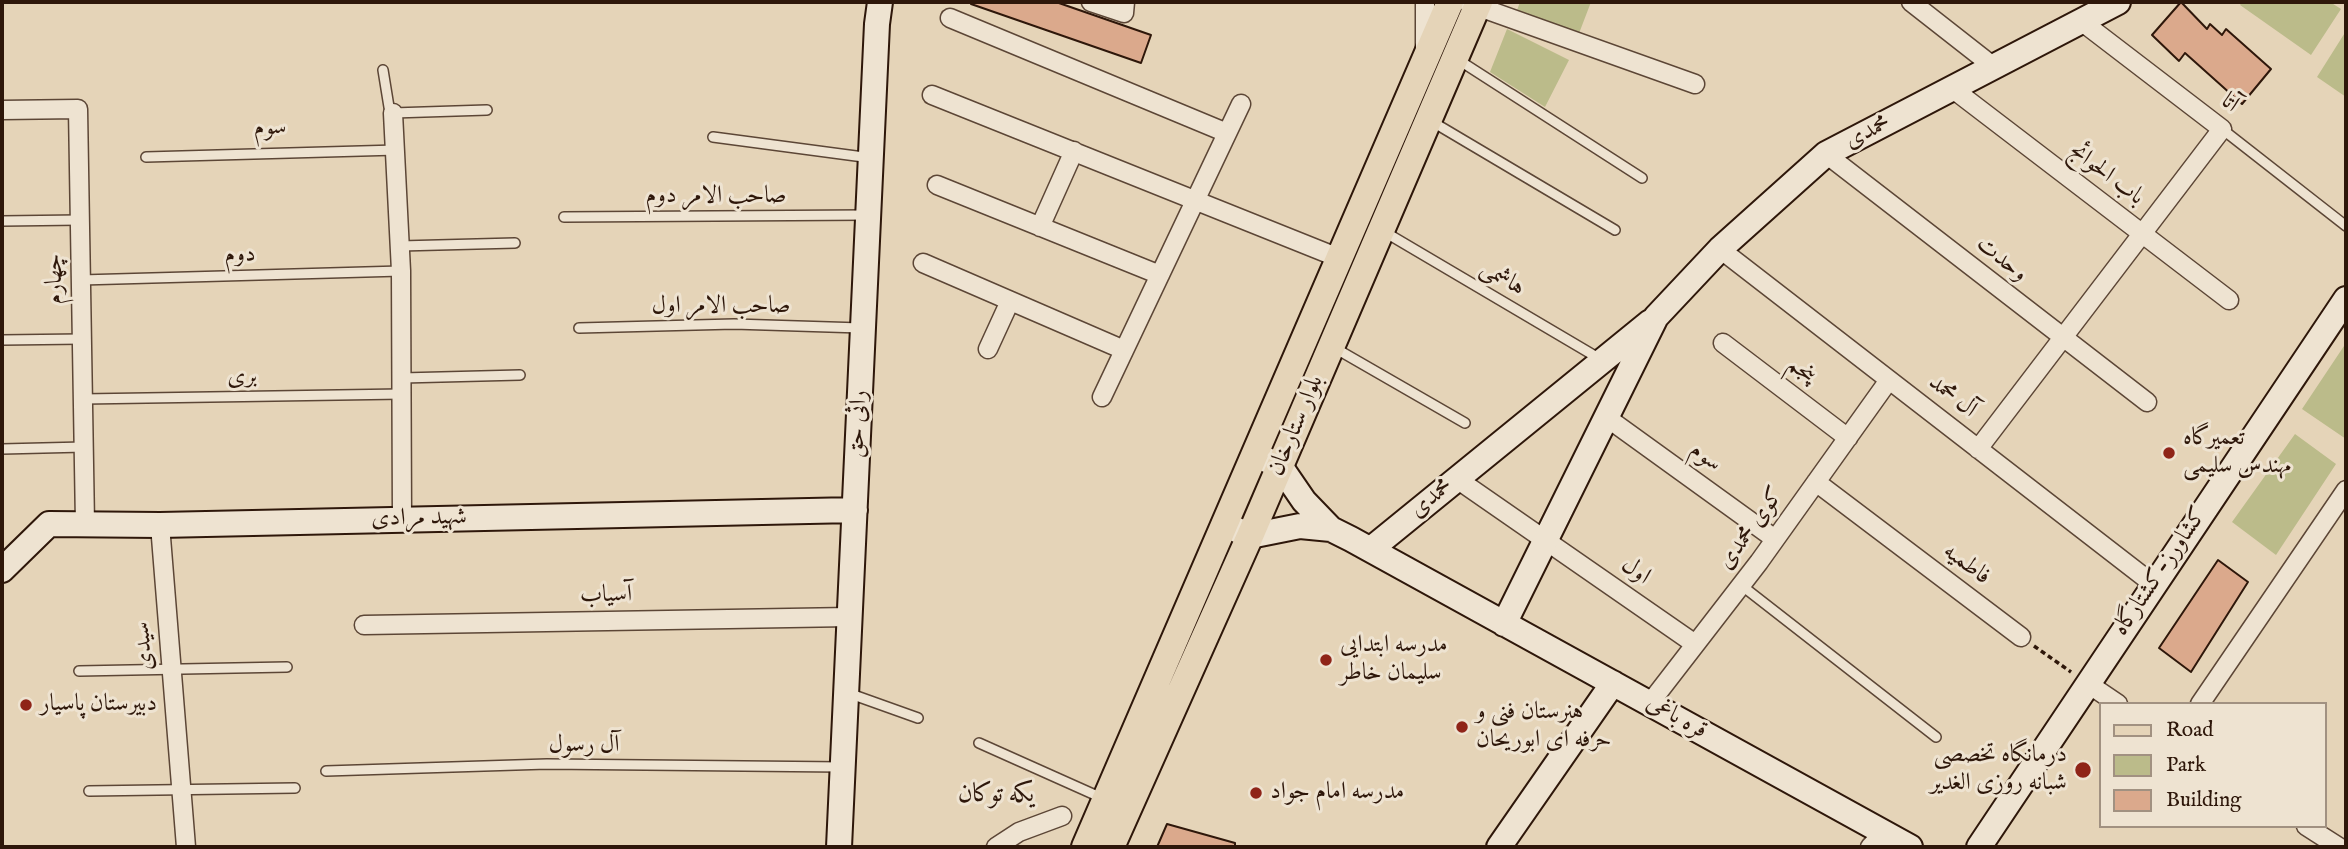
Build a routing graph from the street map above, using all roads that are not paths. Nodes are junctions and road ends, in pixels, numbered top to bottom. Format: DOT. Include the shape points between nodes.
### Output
graph roads {
  1 [pos="880,2"];
  2 [pos="1091,2"];
  3 [pos="1125,2"];
  4 [pos="1424,2"];
  5 [pos="1450,2"];
  6 [pos="1911,2"];
  7 [pos="2118,2"];
  8 [pos="1474,3"];
  9 [pos="950,18"];
  10 [pos="2081,21"];
  11 [pos="1425,58"];
  12 [pos="1455,58"];
  13 [pos="1994,67"];
  14 [pos="383,69"];
  15 [pos="1695,84"];
  16 [pos="1953,89"];
  17 [pos="932,95"];
  18 [pos="1241,104"];
  19 [pos="2,110"];
  20 [pos="487,110"];
  21 [pos="394,113"];
  22 [pos="1429,120"];
  23 [pos="2222,130"];
  24 [pos="1227,133"];
  25 [pos="713,137"];
  26 [pos="397,150"];
  27 [pos="1074,151"];
  28 [pos="1826,154"];
  29 [pos="146,157"];
  30 [pos="871,158"];
  31 [pos="1642,178"];
  32 [pos="937,185"];
  33 [pos="1196,199"];
  34 [pos="868,215"];
  35 [pos="564,217"];
  36 [pos="80,220"];
  37 [pos="2,222"];
  38 [pos="2346,226"];
  39 [pos="1041,227"];
  40 [pos="1382,230"];
  41 [pos="1615,230"];
  42 [pos="2143,233"];
  43 [pos="515,243"];
  44 [pos="400,246"];
  45 [pos="1720,249"];
  46 [pos="1339,258"];
  47 [pos="923,263"];
  48 [pos="401,271"];
  49 [pos="1160,275"];
  50 [pos="81,280"];
  51 [pos="2346,299"];
  52 [pos="2229,300"];
  53 [pos="1010,301"];
  54 [pos="1656,317"];
  55 [pos="579,328"];
  56 [pos="863,328"];
  57 [pos="2062,338"];
  58 [pos="82,339"];
  59 [pos="2,340"];
  60 [pos="1723,342"];
  61 [pos="1332,346"];
  62 [pos="988,349"];
  63 [pos="1125,350"];
  64 [pos="1602,360"];
  65 [pos="520,375"];
  66 [pos="1889,380"];
  67 [pos="402,386"];
  68 [pos="1102,397"];
  69 [pos="83,399"];
  70 [pos="2147,402"];
  71 [pos="1606,417"];
  72 [pos="1465,423"];
  73 [pos="1848,438"];
  74 [pos="84,447"];
  75 [pos="2,449"];
  76 [pos="1978,449"];
  77 [pos="1268,461"];
  78 [pos="1457,479"];
  79 [pos="1816,482"];
  80 [pos="2346,489"];
  81 [pos="855,510"];
  82 [pos="402,520"];
  83 [pos="85,524"];
  84 [pos="1224,524"];
  85 [pos="160,525"];
  86 [pos="1331,529"];
  87 [pos="1250,536"];
  88 [pos="1775,539"];
  89 [pos="1546,540"];
  90 [pos="1371,549"];
  91 [pos="2,570"];
  92 [pos="2153,584"];
  93 [pos="1741,585"];
  94 [pos="850,617"];
  95 [pos="1504,624"];
  96 [pos="364,625"];
  97 [pos="2021,637"];
  98 [pos="1695,644"];
  99 [pos="287,667"];
  100 [pos="172,669"];
  101 [pos="79,671"];
  102 [pos="1613,683"];
  103 [pos="2087,683"];
  104 [pos="846,692"];
  105 [pos="2115,702"];
  106 [pos="2201,702"];
  107 [pos="1650,703"];
  108 [pos="918,718"];
  109 [pos="1936,737"];
  110 [pos="979,743"];
  111 [pos="842,767"];
  112 [pos="326,771"];
  113 [pos="181,788"];
  114 [pos="295,788"];
  115 [pos="89,791"];
  116 [pos="1106,799"];
  117 [pos="1062,816"];
  118 [pos="2309,828"];
  119 [pos="1876,840"];
  120 [pos="186,847"];
  121 [pos="839,847"];
  122 [pos="996,847"];
  123 [pos="1085,847"];
  124 [pos="1111,847"];
  125 [pos="1499,847"];
  126 [pos="1910,847"];
  127 [pos="1979,847"];
  128 [pos="2339,847"];
  1 -- 30 [label="street, راثی حق"];
  2 -- 3 [label="street" via="1124,13"];
  4 -- 11 [label="street"];
  5 -- 11 [label="main road, بلوار ستارخان"];
  6 -- 13 [label="street"];
  7 -- 10 [label="street, محمدی"];
  8 -- 12 [label="main road, بلوار ستارخان"];
  8 -- 15 [label="street"];
  9 -- 24 [label="street"];
  10 -- 13 [label="street, محمدی"];
  10 -- 23 [label="street, آتا"];
  11 -- 46 [label="main road, بلوار ستارخان"];
  12 -- 22 [label="main road, بلوار ستارخان"];
  12 -- 31 [label="lane"];
  13 -- 16 [label="street, محمدی"];
  14 -- 21 [label="lane"];
  16 -- 28 [label="street, محمدی"];
  16 -- 42 [label="street, باب الحوائج"];
  17 -- 27 [label="street"];
  18 -- 24 [label="street"];
  19 -- 36 [label="street, چهارم" via="78,109"];
  20 -- 21 [label="lane"];
  21 -- 26 [label="street"];
  22 -- 40 [label="main road, بلوار ستارخان"];
  22 -- 41 [label="lane"];
  23 -- 38 [label="lane, آتا"];
  23 -- 42 [label="street"];
  24 -- 33 [label="street"];
  25 -- 30 [label="lane"];
  26 -- 29 [label="lane, سوم"];
  26 -- 44 [label="street"];
  27 -- 33 [label="street"];
  27 -- 39 [label="street"];
  28 -- 45 [label="street, محمدی"];
  28 -- 57 [label="street, وحدت"];
  30 -- 34 [label="street, راثی حق"];
  32 -- 39 [label="street"];
  33 -- 46 [label="street"];
  33 -- 49 [label="street"];
  34 -- 35 [label="lane, صاحب الامر دوم"];
  34 -- 56 [label="street, راثی حق"];
  36 -- 37 [label="lane"];
  36 -- 50 [label="street, چهارم"];
  39 -- 49 [label="street"];
  40 -- 61 [label="main road, بلوار ستارخان"];
  40 -- 64 [label="lane, هاشمی"];
  42 -- 52 [label="street, باب الحوائج"];
  42 -- 57 [label="street"];
  43 -- 44 [label="lane"];
  44 -- 48 [label="street"];
  45 -- 54 [label="street, محمدی"];
  45 -- 66 [label="street, آل محمد"];
  46 -- 77 [label="main road, بلوار ستارخان"];
  47 -- 53 [label="street"];
  48 -- 50 [label="lane, دوم"];
  48 -- 67 [label="street"];
  49 -- 63 [label="street"];
  50 -- 58 [label="street, چهارم"];
  51 -- 92 [label="street, کشاورز-کشتارگاه"];
  53 -- 62 [label="street"];
  53 -- 63 [label="street"];
  54 -- 64 [label="street, محمدی"];
  54 -- 71 [label="street, محمدی"];
  55 -- 56 [label="lane, صاحب الامر اول" via="734,324"];
  56 -- 81 [label="street, راثی حق"];
  57 -- 70 [label="street, وحدت"];
  57 -- 76 [label="street"];
  58 -- 59 [label="lane"];
  58 -- 69 [label="street, چهارم"];
  60 -- 73 [label="street, پنجم"];
  61 -- 72 [label="lane"];
  61 -- 77 [label="main road, بلوار ستارخان"];
  63 -- 68 [label="street"];
  64 -- 78 [label="street, محمدی"];
  65 -- 67 [label="lane, بری"];
  66 -- 73 [label="street, کوی محمدی"];
  66 -- 76 [label="street, آل محمد"];
  67 -- 69 [label="lane, بری"];
  67 -- 82 [label="street"];
  69 -- 74 [label="street, چهارم"];
  71 -- 88 [label="street, سوم"];
  71 -- 89 [label="street, محمدی"];
  73 -- 79 [label="street, کوی محمدی"];
  74 -- 75 [label="lane"];
  74 -- 83 [label="street, چهارم"];
  76 -- 92 [label="street, آل محمد"];
  77 -- 84 [label="main road, بلوار ستارخان"];
  77 -- 86 [label="street, قره باغی"];
  77 -- 87 [label="main road, بلوار ستارخان"];
  78 -- 89 [label="street, اول"];
  78 -- 90 [label="street, محمدی"];
  79 -- 88 [label="street, کوی محمدی"];
  79 -- 97 [label="street, فاطمیه"];
  80 -- 106 [label="street"];
  81 -- 82 [label="street, شهید مرادی"];
  81 -- 94 [label="street, راثی حق"];
  82 -- 85 [label="street, شهید مرادی"];
  83 -- 85 [label="street, شهید مرادی"];
  83 -- 91 [label="street, شهید مرادی" via="49,524"];
  84 -- 87 [label="street"];
  84 -- 116 [label="main road, بلوار ستارخان"];
  85 -- 100 [label="street, سیدی"];
  86 -- 87 [label="street, قره باغی" via="1300,526"];
  86 -- 90 [label="street, قره باغی"];
  87 -- 124 [label="main road, بلوار ستارخان"];
  88 -- 93 [label="street, کوی محمدی"];
  89 -- 95 [label="street, محمدی"];
  89 -- 98 [label="street, اول"];
  90 -- 95 [label="street, قره باغی"];
  92 -- 103 [label="street, کشاورز-کشتارگاه"];
  93 -- 98 [label="street, کوی محمدی"];
  93 -- 109 [label="lane"];
  94 -- 96 [label="street, آسیاب"];
  94 -- 104 [label="street, راثی حق"];
  95 -- 102 [label="street, قره باغی"];
  98 -- 107 [label="street, کوی محمدی"];
  99 -- 100 [label="lane"];
  100 -- 101 [label="lane"];
  100 -- 113 [label="street, سیدی"];
  102 -- 107 [label="street, قره باغی"];
  102 -- 125 [label="street"];
  103 -- 105 [label="street"];
  103 -- 127 [label="street, کشاورز-کشتارگاه"];
  104 -- 108 [label="lane"];
  104 -- 111 [label="street, راثی حق"];
  107 -- 119 [label="street, قره باغی"];
  110 -- 116 [label="lane"];
  111 -- 112 [label="lane, آل رسول" via="547,764"];
  111 -- 121 [label="street, راثی حق"];
  113 -- 114 [label="lane"];
  113 -- 115 [label="lane"];
  113 -- 120 [label="street, سیدی"];
  116 -- 123 [label="main road, بلوار ستارخان"];
  117 -- 122 [label="street" via="1018,832"];
  118 -- 128 [label="street"];
  119 -- 126 [label="street, قره باغی"];
}
